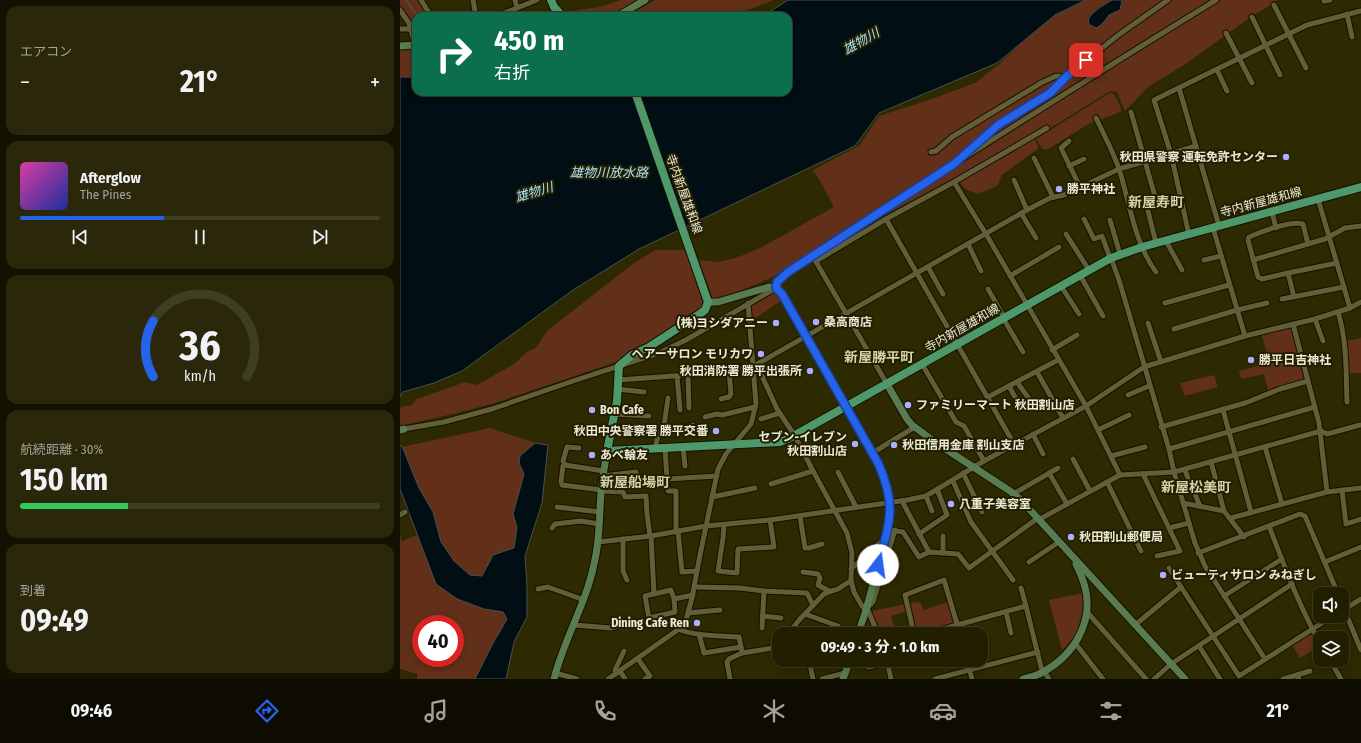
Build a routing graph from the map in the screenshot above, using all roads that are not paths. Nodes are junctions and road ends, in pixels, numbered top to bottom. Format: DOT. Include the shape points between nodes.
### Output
graph roads {
  1 [pos="421,0"];
  2 [pos="473,0"];
  3 [pos="515,0"];
  4 [pos="537,0"];
  5 [pos="551,0"];
  6 [pos="645,0"];
  7 [pos="1168,0"];
  8 [pos="1216,0"];
  9 [pos="1324,0"];
  10 [pos="1330,0"];
  11 [pos="1274,5"];
  12 [pos="517,8"];
  13 [pos="400,10"];
  14 [pos="1361,11"];
  15 [pos="428,12"];
  16 [pos="475,12"];
  17 [pos="506,12"];
  18 [pos="558,12"];
  19 [pos="625,12"];
  20 [pos="1347,14"];
  21 [pos="1252,17"];
  22 [pos="400,29"];
  23 [pos="410,29"];
  24 [pos="1226,33"];
  25 [pos="412,34"];
  26 [pos="1289,34"];
  27 [pos="1352,38"];
  28 [pos="412,45"];
  29 [pos="1266,45"];
  30 [pos="400,46"];
  31 [pos="1240,58"];
  32 [pos="1306,68"];
  33 [pos="1217,70"];
  34 [pos="1280,75"];
  35 [pos="1066,77"];
  36 [pos="1252,83"];
  37 [pos="1179,88"];
  38 [pos="1227,91"];
  39 [pos="636,96"];
  40 [pos="1131,112"];
  41 [pos="1096,118"];
  42 [pos="1047,128"];
  43 [pos="1069,141"];
  44 [pos="1196,146"];
  45 [pos="931,152"];
  46 [pos="1171,154"];
  47 [pos="1034,158"];
  48 [pos="1084,159"];
  49 [pos="1146,162"];
  50 [pos="954,164"];
  51 [pos="1069,166"];
  52 [pos="1119,169"];
  53 [pos="1014,180"];
  54 [pos="954,182"];
  55 [pos="1080,187"];
  56 [pos="1361,187"];
  57 [pos="1053,198"];
  58 [pos="1318,199"];
  59 [pos="1156,200"];
  60 [pos="1146,203"];
  61 [pos="1027,210"];
  62 [pos="1272,212"];
  63 [pos="1021,213"];
  64 [pos="886,219"];
  65 [pos="1084,219"];
  66 [pos="1110,220"];
  67 [pos="1361,226"];
  68 [pos="1216,227"];
  69 [pos="1276,228"];
  70 [pos="986,234"];
  71 [pos="1066,234"];
  72 [pos="1189,235"];
  73 [pos="1330,236"];
  74 [pos="1036,238"];
  75 [pos="1166,241"];
  76 [pos="1156,243"];
  77 [pos="968,244"];
  78 [pos="1308,244"];
  79 [pos="1058,247"];
  80 [pos="1142,247"];
  81 [pos="1120,254"];
  82 [pos="811,256"];
  83 [pos="1221,256"];
  84 [pos="1111,258"];
  85 [pos="1204,260"];
  86 [pos="1253,260"];
  87 [pos="816,261"];
  88 [pos="1337,263"];
  89 [pos="928,267"];
  90 [pos="1089,270"];
  91 [pos="1182,270"];
  92 [pos="981,271"];
  93 [pos="1156,272"];
  94 [pos="1288,273"];
  95 [pos="917,274"];
  96 [pos="1080,275"];
  97 [pos="1010,276"];
  98 [pos="1229,284"];
  99 [pos="1061,286"];
  100 [pos="1344,287"];
  101 [pos="776,288"];
  102 [pos="988,289"];
  103 [pos="942,294"];
  104 [pos="1294,297"];
  105 [pos="1282,299"];
  106 [pos="708,300"];
  107 [pos="1361,302"];
  108 [pos="1165,303"];
  109 [pos="1267,303"];
  110 [pos="748,304"];
  111 [pos="1026,305"];
  112 [pos="1350,308"];
  113 [pos="1236,310"];
  114 [pos="1338,312"];
  115 [pos="847,314"];
  116 [pos="1079,314"];
  117 [pos="1103,316"];
  118 [pos="1003,318"];
  119 [pos="1316,319"];
  120 [pos="1148,323"];
  121 [pos="1293,324"];
  122 [pos="1174,329"];
  123 [pos="1077,336"];
  124 [pos="1245,336"];
  125 [pos="806,337"];
  126 [pos="1323,341"];
  127 [pos="957,344"];
  128 [pos="1052,350"];
  129 [pos="1023,352"];
  130 [pos="1058,360"];
  131 [pos="1161,362"];
  132 [pos="922,364"];
  133 [pos="619,366"];
  134 [pos="754,366"];
  135 [pos="1144,367"];
  136 [pos="729,372"];
  137 [pos="1037,372"];
  138 [pos="688,375"];
  139 [pos="677,376"];
  140 [pos="618,380"];
  141 [pos="1308,381"];
  142 [pos="1017,382"];
  143 [pos="887,384"];
  144 [pos="1009,386"];
  145 [pos="1149,386"];
  146 [pos="618,389"];
  147 [pos="644,392"];
  148 [pos="1128,395"];
  149 [pos="988,397"];
  150 [pos="668,398"];
  151 [pos="721,399"];
  152 [pos="1016,399"];
  153 [pos="1030,400"];
  154 [pos="1347,402"];
  155 [pos="1086,406"];
  156 [pos="755,407"];
  157 [pos="846,407"];
  158 [pos="1315,407"];
  159 [pos="689,408"];
  160 [pos="680,410"];
  161 [pos="1223,410"];
  162 [pos="780,413"];
  163 [pos="614,414"];
  164 [pos="1129,415"];
  165 [pos="649,416"];
  166 [pos="705,417"];
  167 [pos="1063,418"];
  168 [pos="761,419"];
  169 [pos="693,425"];
  170 [pos="1360,425"];
  171 [pos="915,427"];
  172 [pos="1161,427"];
  173 [pos="402,430"];
  174 [pos="643,430"];
  175 [pos="1098,430"];
  176 [pos="661,431"];
  177 [pos="1321,431"];
  178 [pos="1229,432"];
  179 [pos="611,433"];
  180 [pos="1033,434"];
  181 [pos="796,436"];
  182 [pos="735,444"];
  183 [pos="1014,444"];
  184 [pos="1145,446"];
  185 [pos="1265,446"];
  186 [pos="683,447"];
  187 [pos="579,448"];
  188 [pos="656,448"];
  189 [pos="664,448"];
  190 [pos="1169,449"];
  191 [pos="607,451"];
  192 [pos="872,452"];
  193 [pos="1043,454"];
  194 [pos="1236,455"];
  195 [pos="1111,456"];
  196 [pos="1073,459"];
  197 [pos="984,461"];
  198 [pos="1211,462"];
  199 [pos="565,465"];
  200 [pos="685,466"];
  201 [pos="973,467"];
  202 [pos="1058,468"];
  203 [pos="1185,470"];
  204 [pos="636,472"];
  205 [pos="813,472"];
  206 [pos="838,472"];
  207 [pos="1174,472"];
  208 [pos="963,473"];
  209 [pos="1049,473"];
  210 [pos="604,474"];
  211 [pos="1120,474"];
  212 [pos="1143,474"];
  213 [pos="717,476"];
  214 [pos="667,479"];
  215 [pos="953,481"];
  216 [pos="1107,482"];
  217 [pos="772,484"];
  218 [pos="755,488"];
  219 [pos="1361,488"];
  220 [pos="937,489"];
  221 [pos="1342,490"];
  222 [pos="602,491"];
  223 [pos="1090,491"];
  224 [pos="1327,492"];
  225 [pos="1013,494"];
  226 [pos="926,496"];
  227 [pos="712,497"];
  228 [pos="902,501"];
  229 [pos="890,502"];
  230 [pos="1183,503"];
  231 [pos="1067,504"];
  232 [pos="1282,504"];
  233 [pos="1200,506"];
  234 [pos="856,507"];
  235 [pos="557,508"];
  236 [pos="834,510"];
  237 [pos="932,511"];
  238 [pos="1224,511"];
  239 [pos="600,512"];
  240 [pos="982,512"];
  241 [pos="1251,512"];
  242 [pos="800,516"];
  243 [pos="1231,518"];
  244 [pos="1039,519"];
  245 [pos="1361,519"];
  246 [pos="770,520"];
  247 [pos="1189,523"];
  248 [pos="599,524"];
  249 [pos="724,525"];
  250 [pos="706,526"];
  251 [pos="1269,526"];
  252 [pos="552,528"];
  253 [pos="1169,528"];
  254 [pos="677,531"];
  255 [pos="890,532"];
  256 [pos="919,534"];
  257 [pos="650,536"];
  258 [pos="943,536"];
  259 [pos="1244,537"];
  260 [pos="623,539"];
  261 [pos="598,542"];
  262 [pos="1059,542"];
  263 [pos="822,544"];
  264 [pos="1361,547"];
  265 [pos="1141,550"];
  266 [pos="992,551"];
  267 [pos="929,552"];
  268 [pos="943,553"];
  269 [pos="1198,553"];
  270 [pos="887,555"];
  271 [pos="1156,556"];
  272 [pos="1282,559"];
  273 [pos="1074,560"];
  274 [pos="1029,562"];
  275 [pos="1325,562"];
  276 [pos="896,567"];
  277 [pos="1169,568"];
  278 [pos="852,569"];
  279 [pos="697,571"];
  280 [pos="803,572"];
  281 [pos="628,580"];
  282 [pos="1013,580"];
  283 [pos="851,581"];
  284 [pos="1292,584"];
  285 [pos="694,587"];
  286 [pos="1181,587"];
  287 [pos="1335,587"];
  288 [pos="1021,588"];
  289 [pos="538,589"];
  290 [pos="764,591"];
  291 [pos="829,591"];
  292 [pos="654,594"];
  293 [pos="693,595"];
  294 [pos="1224,596"];
  295 [pos="674,599"];
  296 [pos="1361,599"];
  297 [pos="584,600"];
  298 [pos="813,605"];
  299 [pos="1349,605"];
  300 [pos="1026,606"];
  301 [pos="867,609"];
  302 [pos="720,610"];
  303 [pos="1006,612"];
  304 [pos="1087,612"];
  305 [pos="688,613"];
  306 [pos="805,614"];
  307 [pos="762,616"];
  308 [pos="781,618"];
  309 [pos="1239,619"];
  310 [pos="632,622"];
  311 [pos="1349,622"];
  312 [pos="1321,623"];
  313 [pos="574,625"];
  314 [pos="958,625"];
  315 [pos="1135,625"];
  316 [pos="838,626"];
  317 [pos="794,627"];
  318 [pos="861,627"];
  319 [pos="875,627"];
  320 [pos="912,627"];
  321 [pos="951,627"];
  322 [pos="762,628"];
  323 [pos="679,629"];
  324 [pos="1312,629"];
  325 [pos="1011,633"];
  326 [pos="699,634"];
  327 [pos="1214,636"];
  328 [pos="1075,644"];
  329 [pos="1199,646"];
  330 [pos="741,648"];
  331 [pos="772,648"];
  332 [pos="1361,650"];
  333 [pos="624,651"];
  334 [pos="1038,652"];
  335 [pos="742,654"];
  336 [pos="638,659"];
  337 [pos="1265,659"];
  338 [pos="1171,664"];
  339 [pos="810,667"];
  340 [pos="846,667"];
  341 [pos="888,667"];
  342 [pos="969,667"];
  343 [pos="1334,667"];
  344 [pos="970,670"];
  345 [pos="1310,671"];
  346 [pos="618,672"];
  347 [pos="1044,672"];
  348 [pos="554,676"];
  349 [pos="842,676"];
  350 [pos="1298,677"];
  351 [pos="1237,678"];
  352 [pos="1340,678"];
  353 [pos="577,679"];
  354 [pos="608,679"];
  355 [pos="625,679"];
  356 [pos="645,679"];
  357 [pos="730,679"];
  358 [pos="813,679"];
  359 [pos="822,679"];
  360 [pos="891,679"];
  361 [pos="935,679"];
  362 [pos="972,679"];
  363 [pos="1023,679"];
  364 [pos="1049,679"];
  365 [pos="1103,679"];
  366 [pos="1146,679"];
  367 [pos="1154,679"];
  368 [pos="1185,679"];
  369 [pos="1220,679"];
  370 [pos="1283,679"];
  371 [pos="1333,679"];
  1 -- 15 [label="street"];
  2 -- 16 [label="street"];
  3 -- 12 [label="street"];
  4 -- 12 [label="street"];
  5 -- 18 [label="main road"];
  6 -- 19 [label="street"];
  7 -- 35 [label="street"];
  8 -- 50 [label="street"];
  9 -- 10 [label="street"];
  11 -- 26 [label="street"];
  12 -- 17 [label="street"];
  13 -- 23 [label="street"];
  14 -- 20 [label="street"];
  20 -- 26 [label="street" via="1307,25"];
  20 -- 27 [label="street"];
  21 -- 29 [label="street"];
  22 -- 23 [label="street"];
  23 -- 25 [label="street"];
  24 -- 31 [label="street"];
  26 -- 29 [label="street"];
  26 -- 32 [label="street"];
  28 -- 30 [label="street"];
  29 -- 31 [label="street"];
  29 -- 34 [label="street"];
  31 -- 33 [label="street"];
  31 -- 36 [label="street"];
  33 -- 37 [label="street"];
  33 -- 38 [label="street"];
  35 -- 45 [label="street" via="1056,76 1041,83"];
  35 -- 50 [label="street" via="1050,93 998,125"];
  37 -- 44 [label="street"];
  37 -- 46 [label="street" via="1154,100"];
  39 -- 106 [label="main road, 寺内新屋雄和線"];
  40 -- 49 [label="street"];
  41 -- 52 [label="street"];
  42 -- 54 [label="street"];
  43 -- 51 [label="street" via="1061,148"];
  44 -- 46 [label="street"];
  44 -- 68 [label="street"];
  46 -- 49 [label="street"];
  46 -- 72 [label="street"];
  47 -- 57 [label="street"];
  48 -- 51 [label="street"];
  49 -- 52 [label="street"];
  49 -- 59 [label="street"];
  50 -- 82 [label="street"];
  51 -- 55 [label="street"];
  52 -- 55 [label="street"];
  52 -- 80 [label="street"];
  53 -- 61 [label="street"];
  54 -- 64 [label="street"];
  54 -- 70 [label="street"];
  55 -- 57 [label="street"];
  56 -- 58 [label="main road, 寺内新屋雄和線"];
  57 -- 61 [label="street"];
  58 -- 62 [label="main road, 寺内新屋雄和線"];
  58 -- 73 [label="street"];
  60 -- 76 [label="street"];
  61 -- 63 [label="street"];
  62 -- 68 [label="main road, 寺内新屋雄和線"];
  62 -- 69 [label="street"];
  63 -- 70 [label="street"];
  63 -- 74 [label="street"];
  64 -- 87 [label="street"];
  64 -- 95 [label="street"];
  65 -- 84 [label="street" via="1094,239 1102,236"];
  66 -- 81 [label="street"];
  67 -- 73 [label="street" via="1345,228"];
  68 -- 72 [label="main road, 寺内新屋雄和線"];
  68 -- 83 [label="street"];
  69 -- 78 [label="street" via="1298,222 1302,224"];
  69 -- 86 [label="street" via="1249,237"];
  70 -- 77 [label="street"];
  70 -- 97 [label="street"];
  71 -- 90 [label="street"];
  72 -- 75 [label="main road, 寺内新屋雄和線"];
  73 -- 78 [label="street"];
  73 -- 88 [label="street"];
  75 -- 76 [label="main road, 寺内新屋雄和線"];
  75 -- 91 [label="street"];
  76 -- 80 [label="main road, 寺内新屋雄和線"];
  77 -- 89 [label="street"];
  77 -- 92 [label="street"];
  78 -- 86 [label="street"];
  79 -- 97 [label="street"];
  80 -- 81 [label="main road, 寺内新屋雄和線"];
  80 -- 93 [label="street"];
  81 -- 84 [label="main road, 寺内新屋雄和線"];
  82 -- 87 [label="street"];
  82 -- 101 [label="street" via="781,277"];
  83 -- 85 [label="street"];
  83 -- 98 [label="street"];
  84 -- 90 [label="main road, 寺内新屋雄和線"];
  84 -- 135 [label="street"];
  86 -- 94 [label="street" via="1258,277 1262,279"];
  87 -- 115 [label="street"];
  88 -- 94 [label="street"];
  88 -- 100 [label="street"];
  89 -- 95 [label="street"];
  89 -- 103 [label="street"];
  90 -- 96 [label="main road, 寺内新屋雄和線"];
  94 -- 104 [label="street"];
  95 -- 115 [label="street"];
  95 -- 127 [label="street"];
  96 -- 99 [label="main road, 寺内新屋雄和線"];
  96 -- 117 [label="street"];
  97 -- 111 [label="street"];
  98 -- 108 [label="street"];
  98 -- 113 [label="street"];
  99 -- 111 [label="main road, 寺内新屋雄和線"];
  99 -- 116 [label="street"];
  100 -- 104 [label="street"];
  100 -- 112 [label="street"];
  101 -- 106 [label="street" via="769,287 718,302"];
  101 -- 110 [label="street"];
  101 -- 125 [label="street"];
  102 -- 118 [label="street"];
  104 -- 105 [label="street"];
  106 -- 133 [label="main road" via="705,310 701,313 649,347 632,355"];
  107 -- 112 [label="street"];
  109 -- 113 [label="street"];
  110 -- 133 [label="street" via="659,353"];
  110 -- 134 [label="street"];
  111 -- 118 [label="main road, 寺内新屋雄和線"];
  111 -- 128 [label="street"];
  112 -- 114 [label="street"];
  113 -- 122 [label="street"];
  113 -- 124 [label="street"];
  114 -- 119 [label="street"];
  114 -- 154 [label="street" via="1343,328"];
  115 -- 125 [label="street"];
  115 -- 143 [label="street"];
  118 -- 127 [label="main road, 寺内新屋雄和線"];
  118 -- 129 [label="street"];
  119 -- 121 [label="street"];
  119 -- 126 [label="street"];
  120 -- 131 [label="street"];
  121 -- 124 [label="street"];
  121 -- 141 [label="street"];
  123 -- 128 [label="street"];
  124 -- 131 [label="street"];
  125 -- 134 [label="street"];
  125 -- 157 [label="street"];
  127 -- 132 [label="main road, 寺内新屋雄和線"];
  127 -- 149 [label="street"];
  128 -- 130 [label="street"];
  130 -- 137 [label="street"];
  130 -- 155 [label="street"];
  131 -- 135 [label="street"];
  132 -- 143 [label="main road, 寺内新屋雄和線"];
  132 -- 197 [label="street" via="956,422 964,426"];
  133 -- 140 [label="main road"];
  133 -- 173 [label="street" via="492,409"];
  134 -- 136 [label="street"];
  134 -- 156 [label="street"];
  134 -- 162 [label="street"];
  135 -- 145 [label="street"];
  135 -- 155 [label="street"];
  136 -- 138 [label="street"];
  136 -- 151 [label="street" via="731,394"];
  137 -- 142 [label="street"];
  137 -- 167 [label="street"];
  138 -- 139 [label="street"];
  138 -- 159 [label="street"];
  139 -- 140 [label="street"];
  139 -- 160 [label="street"];
  140 -- 146 [label="main road"];
  141 -- 158 [label="street"];
  141 -- 161 [label="street"];
  142 -- 144 [label="street"];
  142 -- 153 [label="street"];
  143 -- 157 [label="main road, 寺内新屋雄和線"];
  143 -- 171 [label="street" via="907,419"];
  144 -- 149 [label="street"];
  144 -- 152 [label="street"];
  145 -- 148 [label="street"];
  145 -- 172 [label="street"];
  146 -- 147 [label="street"];
  146 -- 163 [label="main road"];
  149 -- 183 [label="street"];
  150 -- 176 [label="street"];
  155 -- 167 [label="street"];
  155 -- 175 [label="street"];
  156 -- 166 [label="street"];
  156 -- 182 [label="street" via="751,424"];
  157 -- 181 [label="main road, 寺内新屋雄和線"];
  157 -- 192 [label="street"];
  158 -- 177 [label="street"];
  158 -- 178 [label="street"];
  161 -- 172 [label="street"];
  161 -- 178 [label="street"];
  162 -- 168 [label="street"];
  162 -- 181 [label="street"];
  163 -- 165 [label="street"];
  163 -- 179 [label="main road"];
  164 -- 175 [label="street"];
  167 -- 180 [label="street"];
  169 -- 176 [label="street"];
  170 -- 177 [label="street" via="1327,434"];
  171 -- 192 [label="street"];
  171 -- 201 [label="street"];
  172 -- 190 [label="street"];
  174 -- 179 [label="street"];
  175 -- 195 [label="street"];
  176 -- 188 [label="street"];
  177 -- 185 [label="street"];
  177 -- 224 [label="street"];
  178 -- 190 [label="street"];
  178 -- 194 [label="street"];
  179 -- 191 [label="main road"];
  180 -- 183 [label="street"];
  180 -- 193 [label="street"];
  181 -- 182 [label="main road, 寺内新屋雄和線" via="780,442"];
  181 -- 205 [label="street"];
  182 -- 186 [label="main road, 寺内新屋雄和線"];
  182 -- 213 [label="street" via="722,461"];
  183 -- 197 [label="street"];
  184 -- 195 [label="street"];
  185 -- 194 [label="street"];
  185 -- 232 [label="street"];
  186 -- 189 [label="main road, 寺内新屋雄和線"];
  186 -- 200 [label="street"];
  187 -- 199 [label="street" via="567,447 563,461"];
  188 -- 189 [label="main road, 寺内新屋雄和線"];
  188 -- 191 [label="main road, 寺内新屋雄和線"];
  189 -- 214 [label="street"];
  190 -- 207 [label="street"];
  191 -- 210 [label="street"];
  192 -- 229 [label="street" via="882,472"];
  194 -- 198 [label="street"];
  194 -- 241 [label="street"];
  195 -- 211 [label="street"];
  196 -- 223 [label="street"];
  197 -- 201 [label="street"];
  198 -- 203 [label="street"];
  198 -- 238 [label="street"];
  199 -- 210 [label="street"];
  199 -- 222 [label="street" via="562,485"];
  201 -- 208 [label="street"];
  201 -- 225 [label="street"];
  202 -- 209 [label="street"];
  203 -- 207 [label="street"];
  203 -- 233 [label="street"];
  204 -- 210 [label="street"];
  205 -- 217 [label="street"];
  205 -- 236 [label="street"];
  206 -- 234 [label="street"];
  207 -- 212 [label="street"];
  207 -- 230 [label="street"];
  208 -- 220 [label="street"];
  208 -- 240 [label="street"];
  209 -- 225 [label="street"];
  209 -- 231 [label="street"];
  210 -- 222 [label="street"];
  211 -- 212 [label="street"];
  211 -- 216 [label="street"];
  212 -- 253 [label="street"];
  213 -- 214 [label="street"];
  213 -- 227 [label="street"];
  214 -- 254 [label="street" via="668,491 676,491"];
  215 -- 266 [label="street" via="968,517"];
  216 -- 223 [label="street"];
  216 -- 265 [label="street"];
  218 -- 227 [label="street"];
  219 -- 221 [label="street"];
  220 -- 226 [label="street"];
  220 -- 256 [label="street" via="947,515"];
  221 -- 224 [label="street"];
  221 -- 245 [label="street" via="1346,524"];
  222 -- 239 [label="street"];
  222 -- 257 [label="street" via="623,492 625,497 646,496"];
  223 -- 231 [label="street"];
  224 -- 232 [label="street"];
  225 -- 244 [label="street"];
  226 -- 228 [label="street"];
  226 -- 237 [label="street"];
  227 -- 250 [label="street"];
  228 -- 229 [label="street"];
  228 -- 256 [label="street"];
  229 -- 234 [label="street"];
  229 -- 255 [label="street"];
  230 -- 233 [label="street"];
  230 -- 247 [label="street"];
  231 -- 244 [label="street"];
  232 -- 241 [label="street"];
  233 -- 238 [label="street"];
  234 -- 236 [label="street"];
  235 -- 239 [label="street"];
  236 -- 242 [label="street"];
  236 -- 278 [label="street" via="851,544"];
  238 -- 243 [label="street"];
  239 -- 248 [label="street"];
  241 -- 243 [label="street"];
  242 -- 246 [label="street"];
  242 -- 263 [label="street" via="805,548"];
  243 -- 259 [label="street"];
  244 -- 262 [label="street"];
  244 -- 266 [label="street"];
  246 -- 249 [label="street"];
  246 -- 249 [label="street" via="774,547 738,549 737,573 718,571"];
  247 -- 253 [label="street"];
  247 -- 269 [label="street"];
  248 -- 252 [label="street" via="581,521 555,524"];
  248 -- 261 [label="street"];
  249 -- 250 [label="street"];
  250 -- 254 [label="street"];
  250 -- 279 [label="street"];
  251 -- 259 [label="street"];
  251 -- 272 [label="street"];
  251 -- 275 [label="street" via="1300,514 1305,516"];
  253 -- 271 [label="street" via="1180,551"];
  254 -- 257 [label="street"];
  254 -- 279 [label="street" via="682,572"];
  255 -- 267 [label="street" via="903,532 919,557"];
  255 -- 270 [label="street"];
  255 -- 278 [label="street"];
  255 -- 301 [label="street"];
  256 -- 267 [label="street"];
  257 -- 260 [label="street"];
  257 -- 292 [label="street"];
  258 -- 268 [label="street"];
  259 -- 269 [label="street"];
  260 -- 261 [label="street"];
  260 -- 281 [label="street" via="623,572"];
  261 -- 297 [label="street"];
  262 -- 273 [label="street"];
  262 -- 274 [label="street"];
  264 -- 275 [label="street"];
  266 -- 268 [label="street" via="969,568 958,554"];
  266 -- 282 [label="street"];
  267 -- 268 [label="street"];
  269 -- 294 [label="street"];
  270 -- 276 [label="street"];
  270 -- 301 [label="street" via="873,602"];
  272 -- 284 [label="street"];
  272 -- 294 [label="street"];
  273 -- 304 [label="street" via="1085,586"];
  273 -- 315 [label="street"];
  275 -- 287 [label="street"];
  277 -- 286 [label="street"];
  278 -- 283 [label="street"];
  279 -- 285 [label="street"];
  280 -- 291 [label="street" via="818,574 818,585"];
  283 -- 291 [label="street"];
  283 -- 301 [label="street" via="854,592 862,606"];
  284 -- 309 [label="street"];
  284 -- 324 [label="street"];
  285 -- 290 [label="street"];
  285 -- 293 [label="street"];
  286 -- 315 [label="street"];
  286 -- 327 [label="street"];
  288 -- 300 [label="street"];
  289 -- 297 [label="street" via="548,587"];
  290 -- 298 [label="street" via="807,593"];
  290 -- 307 [label="street"];
  291 -- 298 [label="street"];
  292 -- 295 [label="street" via="671,590"];
  292 -- 295 [label="street" via="645,596 649,618 675,612"];
  293 -- 295 [label="street"];
  293 -- 305 [label="street"];
  294 -- 309 [label="street"];
  296 -- 299 [label="street"];
  297 -- 313 [label="street"];
  298 -- 306 [label="street"];
  300 -- 303 [label="street"];
  300 -- 334 [label="street"];
  301 -- 318 [label="street"];
  301 -- 319 [label="street"];
  302 -- 305 [label="street"];
  303 -- 314 [label="street"];
  303 -- 325 [label="street"];
  304 -- 328 [label="street" via="1082,633"];
  304 -- 366 [label="street"];
  305 -- 323 [label="street"];
  306 -- 316 [label="street"];
  306 -- 317 [label="street"];
  307 -- 308 [label="street"];
  307 -- 322 [label="street"];
  309 -- 327 [label="street"];
  309 -- 337 [label="street"];
  310 -- 313 [label="street" via="611,628"];
  311 -- 332 [label="street"];
  312 -- 324 [label="street"];
  313 -- 348 [label="street"];
  314 -- 320 [label="street" via="944,580 905,595"];
  314 -- 321 [label="street"];
  315 -- 338 [label="street"];
  323 -- 326 [label="street" via="684,633"];
  323 -- 336 [label="street"];
  324 -- 337 [label="street"];
  326 -- 330 [label="street" via="739,637"];
  326 -- 330 [label="street" via="704,653"];
  327 -- 329 [label="street"];
  327 -- 351 [label="street"];
  328 -- 347 [label="street"];
  328 -- 365 [label="street"];
  329 -- 338 [label="street"];
  329 -- 369 [label="street"];
  330 -- 335 [label="street"];
  331 -- 335 [label="street"];
  333 -- 346 [label="street" via="615,670"];
  334 -- 344 [label="street"];
  334 -- 347 [label="street"];
  335 -- 357 [label="street" via="727,662"];
  336 -- 346 [label="street"];
  336 -- 356 [label="street" via="650,676"];
  337 -- 351 [label="street"];
  338 -- 367 [label="street"];
  338 -- 368 [label="street"];
  339 -- 358 [label="street"];
  340 -- 349 [label="street"];
  341 -- 360 [label="street"];
  342 -- 344 [label="street"];
  343 -- 352 [label="street"];
  344 -- 361 [label="street"];
  344 -- 362 [label="street"];
  345 -- 350 [label="street"];
  346 -- 354 [label="street"];
  346 -- 355 [label="street"];
  347 -- 363 [label="street"];
  347 -- 364 [label="street"];
  348 -- 353 [label="street"];
  349 -- 359 [label="street"];
  350 -- 370 [label="street"];
  352 -- 371 [label="street"];
}
